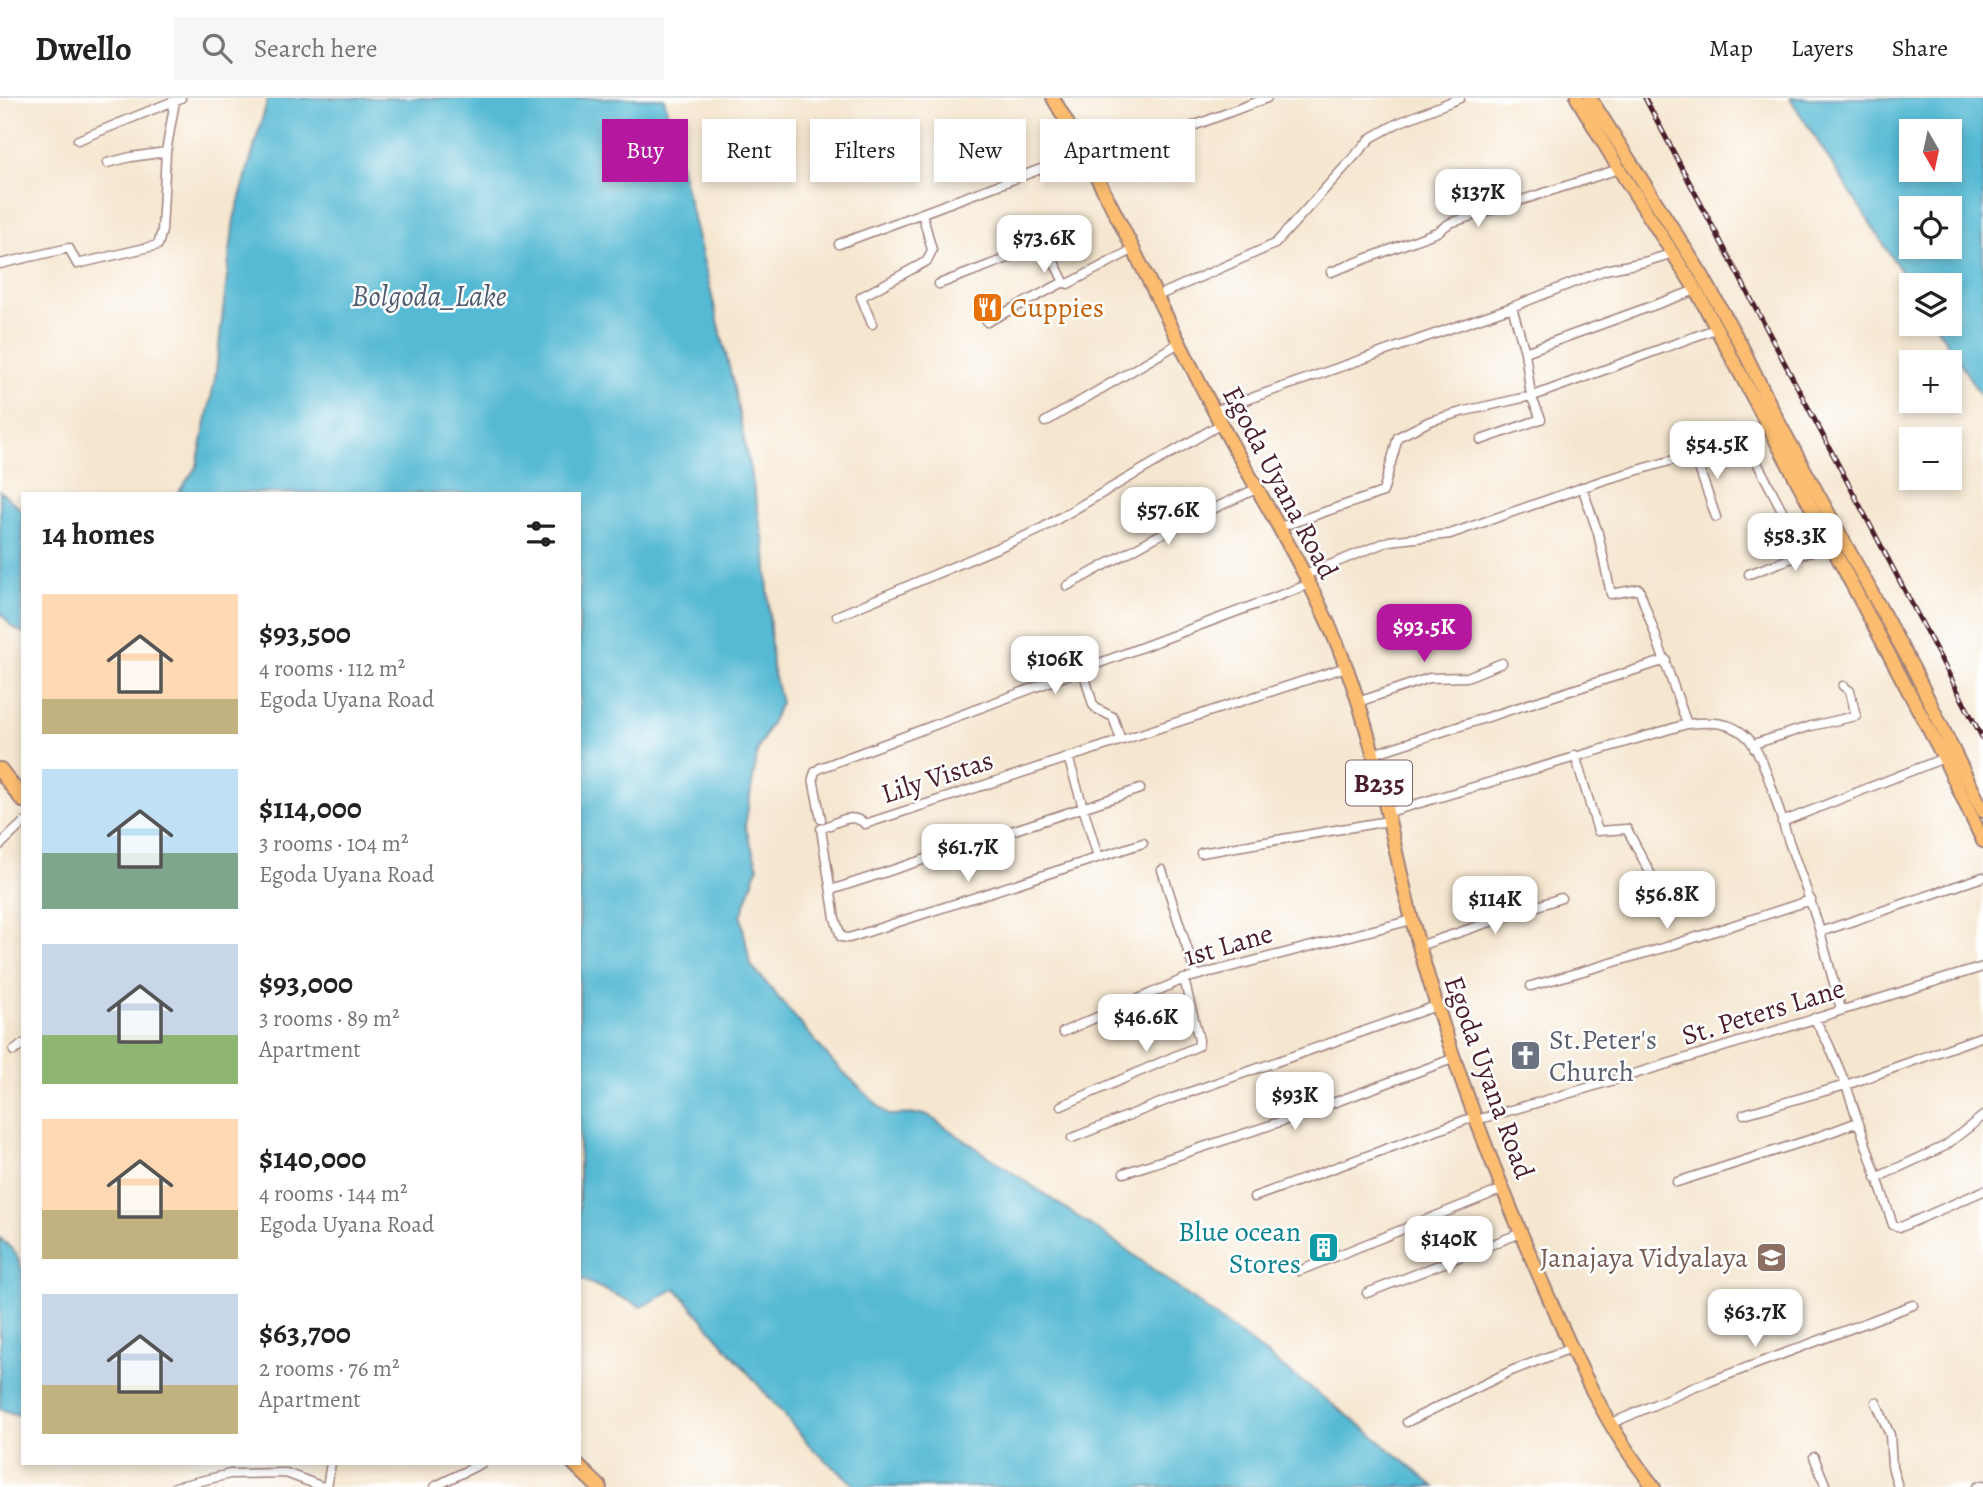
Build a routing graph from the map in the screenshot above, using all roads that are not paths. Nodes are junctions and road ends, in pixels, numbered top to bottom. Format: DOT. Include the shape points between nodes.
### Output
graph roads {
  1 [pos="1053,98"];
  2 [pos="1267,98"];
  3 [pos="1460,98"];
  4 [pos="1577,98"];
  5 [pos="1590,98"];
  6 [pos="178,99"];
  7 [pos="1065,119"];
  8 [pos="1195,125"];
  9 [pos="78,140"];
  10 [pos="166,152"];
  11 [pos="107,163"];
  12 [pos="1040,169"];
  13 [pos="1619,169"];
  14 [pos="1099,182"];
  15 [pos="922,213"];
  16 [pos="839,244"];
  17 [pos="1132,250"];
  18 [pos="1674,253"];
  19 [pos="0,264"];
  20 [pos="1331,272"];
  21 [pos="1064,282"];
  22 [pos="939,284"];
  23 [pos="1696,290"];
  24 [pos="1155,297"];
  25 [pos="1512,307"];
  26 [pos="987,321"];
  27 [pos="872,324"];
  28 [pos="1715,328"];
  29 [pos="1179,343"];
  30 [pos="1525,352"];
  31 [pos="1531,396"];
  32 [pos="1214,411"];
  33 [pos="1045,422"];
  34 [pos="1773,423"];
  35 [pos="1221,424"];
  36 [pos="1743,436"];
  37 [pos="1481,440"];
  38 [pos="1694,454"];
  39 [pos="1582,487"];
  40 [pos="1258,488"];
  41 [pos="1716,517"];
  42 [pos="1280,527"];
  43 [pos="1830,544"];
  44 [pos="1805,554"];
  45 [pos="1749,574"];
  46 [pos="1308,580"];
  47 [pos="1067,586"];
  48 [pos="837,617"];
  49 [pos="1666,660"];
  50 [pos="1502,663"];
  51 [pos="1346,667"];
  52 [pos="1083,670"];
  53 [pos="1843,686"];
  54 [pos="1359,702"];
  55 [pos="1687,724"];
  56 [pos="1121,740"];
  57 [pos="1754,748"];
  58 [pos="1373,754"];
  59 [pos="1575,755"];
  60 [pos="1068,757"];
  61 [pos="1944,758"];
  62 [pos="0,770"];
  63 [pos="1140,789"];
  64 [pos="21,797"];
  65 [pos="1083,807"];
  66 [pos="1983,811"];
  67 [pos="1387,817"];
  68 [pos="821,819"];
  69 [pos="1782,822"];
  70 [pos="21,825"];
  71 [pos="1983,841"];
  72 [pos="1143,843"];
  73 [pos="0,845"];
  74 [pos="1201,853"];
  75 [pos="1098,857"];
  76 [pos="1162,870"];
  77 [pos="1983,877"];
  78 [pos="1656,884"];
  79 [pos="831,890"];
  80 [pos="1561,898"];
  81 [pos="1811,900"];
  82 [pos="1412,920"];
  83 [pos="1820,932"];
  84 [pos="1419,946"];
  85 [pos="1983,967"];
  86 [pos="1196,976"];
  87 [pos="1184,979"];
  88 [pos="1531,986"];
  89 [pos="1436,1006"];
  90 [pos="1841,1009"];
  91 [pos="1814,1018"];
  92 [pos="1063,1032"];
  93 [pos="1983,1036"];
  94 [pos="21,1046"];
  95 [pos="14,1051"];
  96 [pos="1455,1058"];
  97 [pos="1846,1085"];
  98 [pos="1061,1106"];
  99 [pos="1744,1114"];
  100 [pos="1983,1116"];
  101 [pos="1475,1119"];
  102 [pos="1858,1122"];
  103 [pos="1072,1138"];
  104 [pos="1124,1173"];
  105 [pos="1876,1178"];
  106 [pos="1677,1182"];
  107 [pos="1503,1189"];
  108 [pos="1983,1191"];
  109 [pos="1254,1197"];
  110 [pos="1521,1233"];
  111 [pos="1299,1271"];
  112 [pos="1367,1293"];
  113 [pos="1913,1305"];
  114 [pos="1571,1348"];
  115 [pos="1876,1402"];
  116 [pos="1408,1422"];
  117 [pos="1609,1424"];
  118 [pos="1814,1457"];
  119 [pos="228,1465"];
  120 [pos="330,1465"];
  121 [pos="478,1465"];
  122 [pos="576,1465"];
  123 [pos="230,1474"];
  124 [pos="304,1483"];
  125 [pos="1983,1485"];
  126 [pos="178,1487"];
  127 [pos="325,1487"];
  128 [pos="434,1487"];
  129 [pos="598,1487"];
  130 [pos="1654,1487"];
  131 [pos="1826,1487"];
  132 [pos="1898,1487"];
  133 [pos="1977,1487"];
  1 -- 7 [label="main road, Egoda Uyana Road / B235"];
  2 -- 8 [label="street"];
  3 -- 24 [label="street" via="1371,138 1275,243"];
  4 -- 13 [label="main road"];
  5 -- 34 [label="main road" via="1702,275 1742,347"];
  6 -- 9 [label="street"];
  6 -- 10 [label="street"];
  10 -- 11 [label="street"];
  10 -- 19 [label="street" via="158,245 78,264 69,248"];
  12 -- 15 [label="street"];
  13 -- 18 [label="main road"];
  13 -- 20 [label="street" via="1450,223"];
  14 -- 17 [label="main road, Egoda Uyana Road / B235"];
  15 -- 16 [label="street"];
  15 -- 27 [label="street" via="932,250 927,261 861,297"];
  17 -- 21 [label="street" via="1068,284"];
  17 -- 24 [label="main road, Egoda Uyana Road / B235"];
  18 -- 23 [label="main road"];
  18 -- 25 [label="street" via="1605,270"];
  21 -- 22 [label="street" via="1045,244"];
  21 -- 26 [label="street"];
  23 -- 28 [label="main road"];
  23 -- 30 [label="street"];
  24 -- 29 [label="main road, Egoda Uyana Road / B235"];
  25 -- 30 [label="street"];
  25 -- 32 [label="street"];
  28 -- 31 [label="street"];
  28 -- 34 [label="main road"];
  29 -- 32 [label="main road, Egoda Uyana Road / B235"];
  29 -- 33 [label="street"];
  30 -- 31 [label="street"];
  31 -- 37 [label="street" via="1541,419"];
  31 -- 42 [label="street" via="1430,421 1398,437 1383,492"];
  32 -- 35 [label="main road, Egoda Uyana Road / B235"];
  34 -- 36 [label="street"];
  34 -- 43 [label="main road"];
  34 -- 66 [label="main road" via="1913,667"];
  35 -- 40 [label="main road, Egoda Uyana Road / B235"];
  35 -- 48 [label="street" via="1037,531"];
  36 -- 38 [label="street"];
  36 -- 44 [label="street"];
  38 -- 39 [label="street"];
  38 -- 41 [label="street"];
  39 -- 46 [label="street" via="1450,534 1389,541"];
  39 -- 49 [label="street" via="1611,593 1639,589"];
  40 -- 42 [label="main road, Egoda Uyana Road / B235"];
  40 -- 47 [label="street" via="1174,527"];
  42 -- 46 [label="main road, Egoda Uyana Road / B235"];
  43 -- 44 [label="street"];
  43 -- 61 [label="main road"];
  44 -- 45 [label="street"];
  46 -- 51 [label="main road, Egoda Uyana Road / B235"];
  46 -- 52 [label="street"];
  49 -- 55 [label="street"];
  49 -- 58 [label="street"];
  50 -- 54 [label="street" via="1467,677 1429,678"];
  51 -- 54 [label="main road, Egoda Uyana Road / B235"];
  51 -- 56 [label="street"];
  52 -- 56 [label="street" via="1093,705 1114,717"];
  52 -- 68 [label="street" via="820,768 813,778"];
  53 -- 57 [label="street" via="1850,691 1856,716 1781,735"];
  54 -- 58 [label="main road, Egoda Uyana Road / B235"];
  55 -- 57 [label="street" via="1717,721 1746,736"];
  55 -- 59 [label="street"];
  56 -- 60 [label="street"];
  57 -- 69 [label="street"];
  58 -- 67 [label="main road, Egoda Uyana Road / B235"];
  59 -- 67 [label="street"];
  59 -- 78 [label="street" via="1598,831 1627,829"];
  60 -- 65 [label="street"];
  60 -- 79 [label="street, Lily Vistas" via="865,824 853,817 821,829"];
  61 -- 69 [label="street"];
  61 -- 71 [label="main road"];
  62 -- 64 [label="highway"];
  63 -- 65 [label="street"];
  65 -- 75 [label="street"];
  65 -- 79 [label="street"];
  67 -- 74 [label="street"];
  67 -- 82 [label="main road, Egoda Uyana Road / B235"];
  69 -- 81 [label="street"];
  70 -- 73 [label="street"];
  72 -- 75 [label="street"];
  75 -- 79 [label="street" via="849,938 841,937"];
  76 -- 86 [label="street"];
  77 -- 83 [label="street"];
  80 -- 84 [label="street"];
  81 -- 83 [label="street"];
  81 -- 88 [label="street"];
  82 -- 84 [label="main road, Egoda Uyana Road / B235"];
  82 -- 86 [label="street, 1st Lane"];
  83 -- 90 [label="street"];
  84 -- 89 [label="main road, Egoda Uyana Road / B235"];
  85 -- 90 [label="street, St. Peters Lane"];
  86 -- 87 [label="street, 1st Lane"];
  87 -- 92 [label="street, 1st Lane"];
  87 -- 98 [label="street" via="1198,1046"];
  89 -- 96 [label="main road, Egoda Uyana Road / B235"];
  89 -- 103 [label="street"];
  90 -- 91 [label="street, St. Peters Lane"];
  91 -- 97 [label="street"];
  91 -- 101 [label="street, St. Peters Lane" via="1588,1089"];
  93 -- 97 [label="street"];
  94 -- 95 [label="street"];
  96 -- 101 [label="main road, Egoda Uyana Road / B235"];
  96 -- 104 [label="street"];
  97 -- 99 [label="street"];
  97 -- 102 [label="street"];
  100 -- 105 [label="street" via="1945,1146"];
  101 -- 107 [label="main road, Egoda Uyana Road / B235"];
  101 -- 109 [label="street, St. Peters Lane"];
  102 -- 105 [label="street"];
  102 -- 106 [label="street"];
  105 -- 108 [label="street" via="1893,1225 1901,1227"];
  107 -- 110 [label="main road, Egoda Uyana Road / B235"];
  107 -- 111 [label="street"];
  110 -- 112 [label="street"];
  110 -- 114 [label="main road, Egoda Uyana Road / B235"];
  113 -- 117 [label="street"];
  114 -- 116 [label="street" via="1511,1371"];
  114 -- 117 [label="main road, Egoda Uyana Road / B235"];
  115 -- 132 [label="street" via="1890,1435"];
  117 -- 130 [label="main road, Egoda Uyana Road / B235"];
  118 -- 131 [label="street"];
  119 -- 123 [label="street"];
  120 -- 127 [label="street"];
  121 -- 128 [label="street"];
  122 -- 129 [label="highway"];
  123 -- 124 [label="street" via="286,1473"];
  123 -- 126 [label="street"];
  124 -- 127 [label="street"];
  125 -- 133 [label="street"];
}
